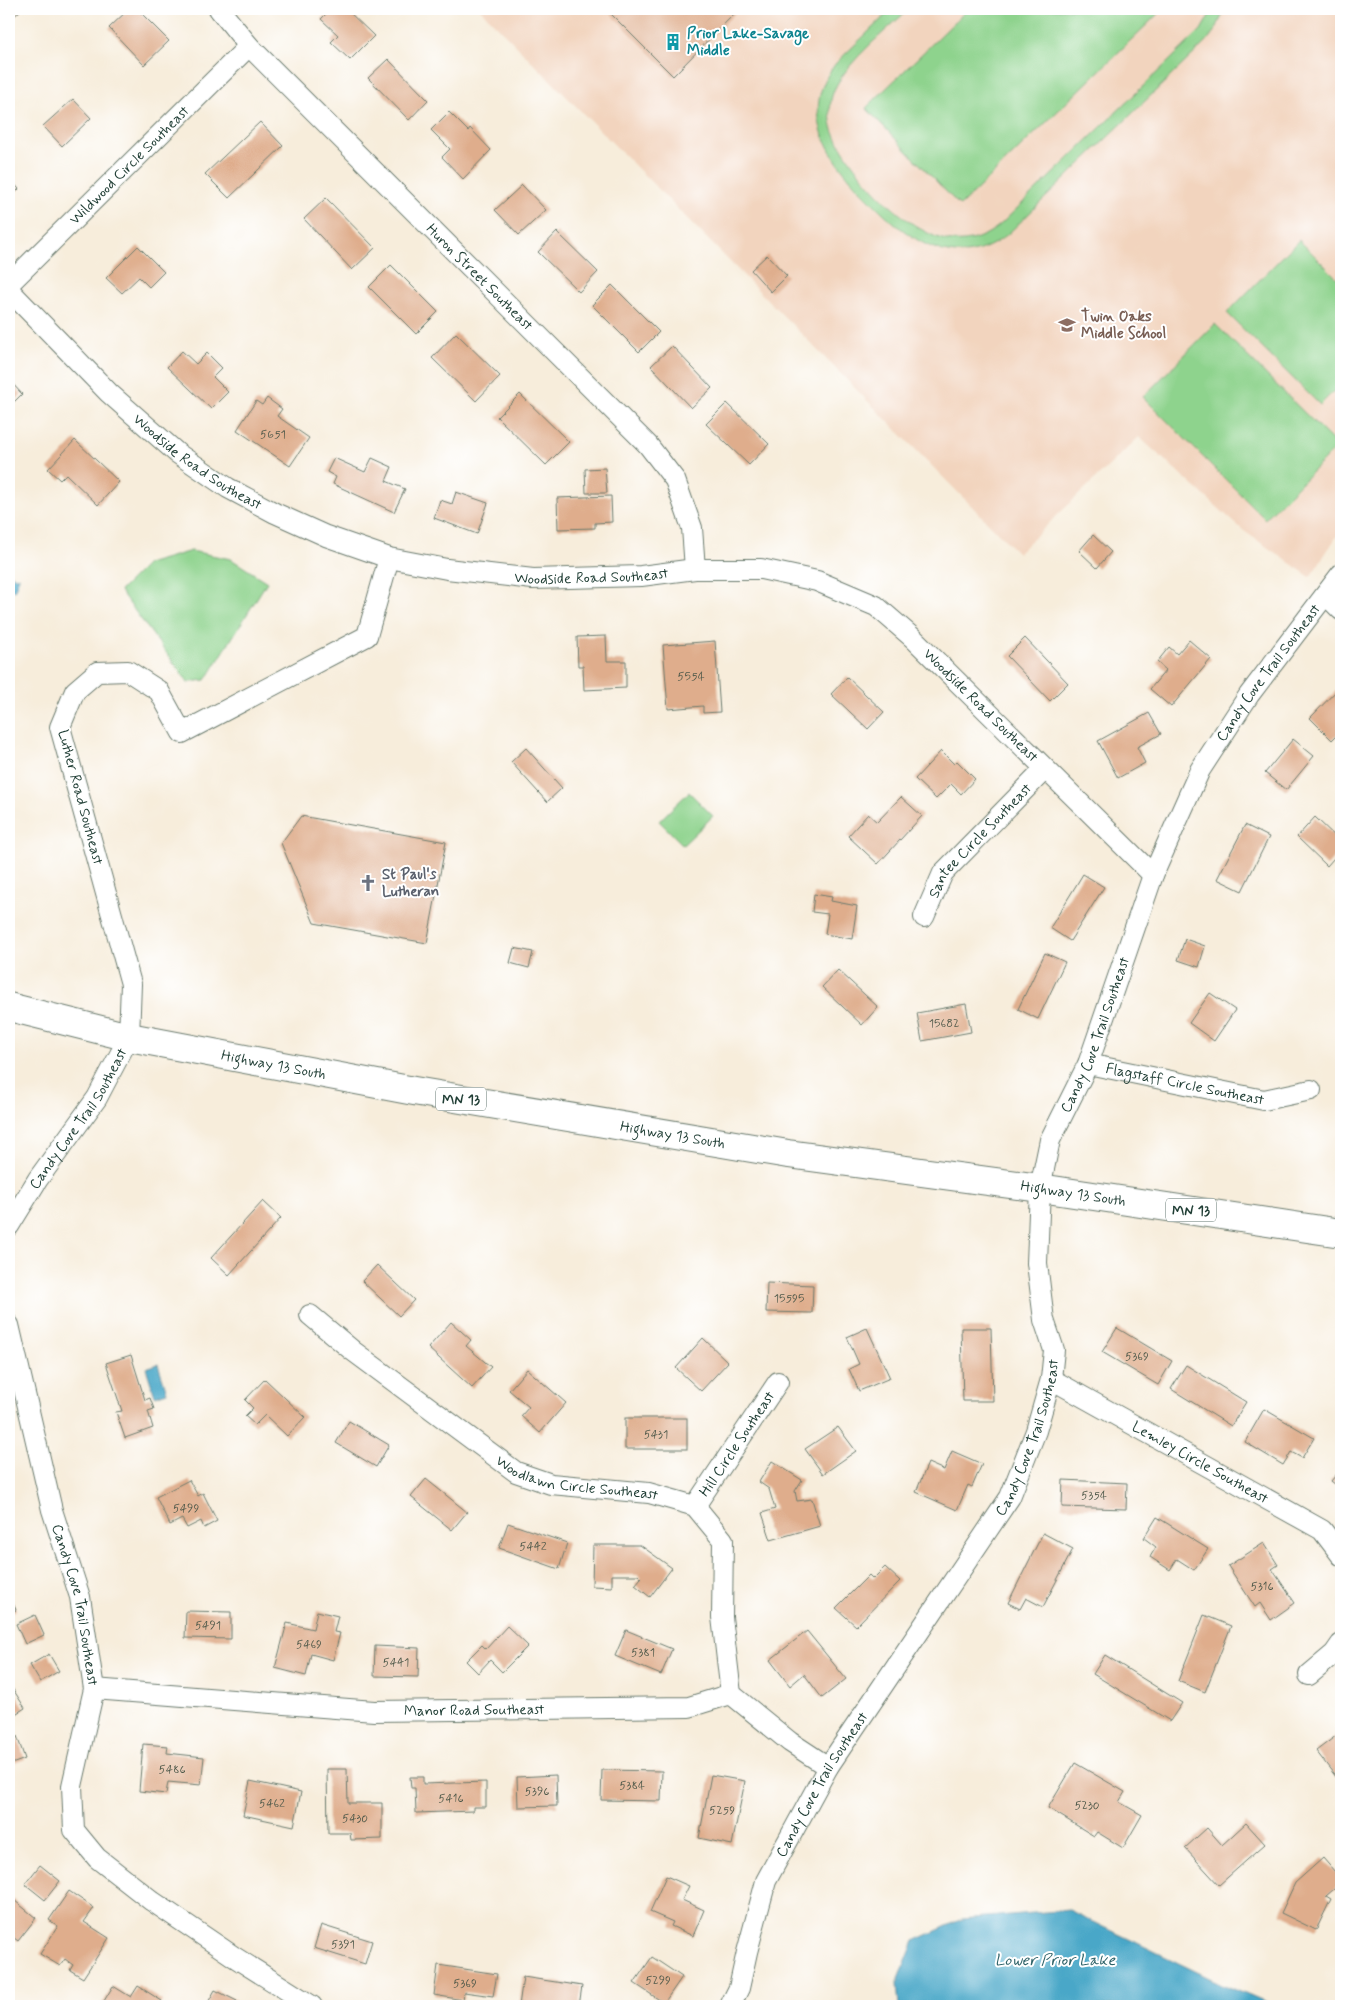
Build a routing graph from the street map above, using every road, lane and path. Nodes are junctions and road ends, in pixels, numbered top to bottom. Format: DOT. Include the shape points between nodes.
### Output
graph roads {
  1 [pos="219,9"];
  2 [pos="250,46"];
  3 [pos="9,284"];
  4 [pos="9,290"];
  5 [pos="389,558"];
  6 [pos="695,569"];
  7 [pos="1341,574"];
  8 [pos="1326,595"];
  9 [pos="1341,610"];
  10 [pos="1045,769"];
  11 [pos="1153,876"];
  12 [pos="924,917"];
  13 [pos="9,1007"];
  14 [pos="129,1037"];
  15 [pos="1088,1064"];
  16 [pos="1311,1090"];
  17 [pos="1040,1188"];
  18 [pos="9,1226"];
  19 [pos="1341,1233"];
  20 [pos="310,1315"];
  21 [pos="9,1325"];
  22 [pos="1051,1379"];
  23 [pos="778,1382"];
  24 [pos="695,1506"];
  25 [pos="1341,1555"];
  26 [pos="1341,1644"];
  27 [pos="1309,1675"];
  28 [pos="94,1689"];
  29 [pos="731,1694"];
  30 [pos="828,1767"];
  31 [pos="312,2006"];
  32 [pos="730,2006"];
  1 -- 2 [label="street, Huron Street Southeast"];
  2 -- 3 [label="street, Wildwood Circle Southeast"];
  2 -- 6 [label="street, Huron Street Southeast" via="648,445 675,480 692,528"];
  4 -- 5 [label="street, Woodside Road Southeast" via="109,393 184,458 228,488 275,513 326,536"];
  5 -- 6 [label="street, Woodside Road Southeast" via="447,569 533,579 641,576"];
  5 -- 14 [label="street, Luther Road Southeast" via="367,636 182,733 159,691 128,671 97,672 75,692 60,728 131,984"];
  6 -- 10 [label="street, Woodside Road Southeast" via="761,569 817,581 876,606 913,638"];
  7 -- 8 [label="street, Candy Cove Trail Southeast"];
  8 -- 9 [label="street"];
  8 -- 11 [label="street, Candy Cove Trail Southeast" via="1249,695 1200,770"];
  10 -- 11 [label="street, Woodside Road Southeast"];
  10 -- 12 [label="street, Santee Circle Southeast" via="943,873"];
  11 -- 15 [label="street, Candy Cove Trail Southeast"];
  13 -- 14 [label="main road, Highway 13 South / MN 13"];
  14 -- 17 [label="main road, Highway 13 South / MN 13" via="414,1091 788,1154"];
  14 -- 18 [label="street, Candy Cove Trail Southeast" via="97,1098 38,1178"];
  15 -- 16 [label="street, Flagstaff Circle Southeast" via="1264,1100"];
  15 -- 17 [label="street, Candy Cove Trail Southeast" via="1050,1140"];
  17 -- 19 [label="main road, Highway 13 South / MN 13"];
  17 -- 22 [label="street, Candy Cove Trail Southeast" via="1037,1263 1044,1320 1054,1350"];
  20 -- 24 [label="street, Woodlawn Circle Southeast" via="353,1351 516,1472 552,1484 649,1493"];
  21 -- 28 [label="street, Candy Cove Trail Southeast" via="52,1510 80,1597"];
  22 -- 25 [label="street, Lemley Circle Southeast" via="1322,1530"];
  22 -- 30 [label="street, Candy Cove Trail Southeast" via="1036,1431 1010,1497"];
  23 -- 24 [label="street, Hill Circle Southeast"];
  24 -- 29 [label="street" via="723,1540 722,1617"];
  26 -- 27 [label="street"];
  28 -- 29 [label="street, Manor Road Southeast" via="374,1711 689,1707"];
  28 -- 31 [label="street, Candy Cove Trail Southeast" via="72,1786 74,1830 97,1858 152,1901"];
  29 -- 30 [label="street" via="790,1742"];
  30 -- 32 [label="street, Candy Cove Trail Southeast" via="766,1881 739,1988"];
}
